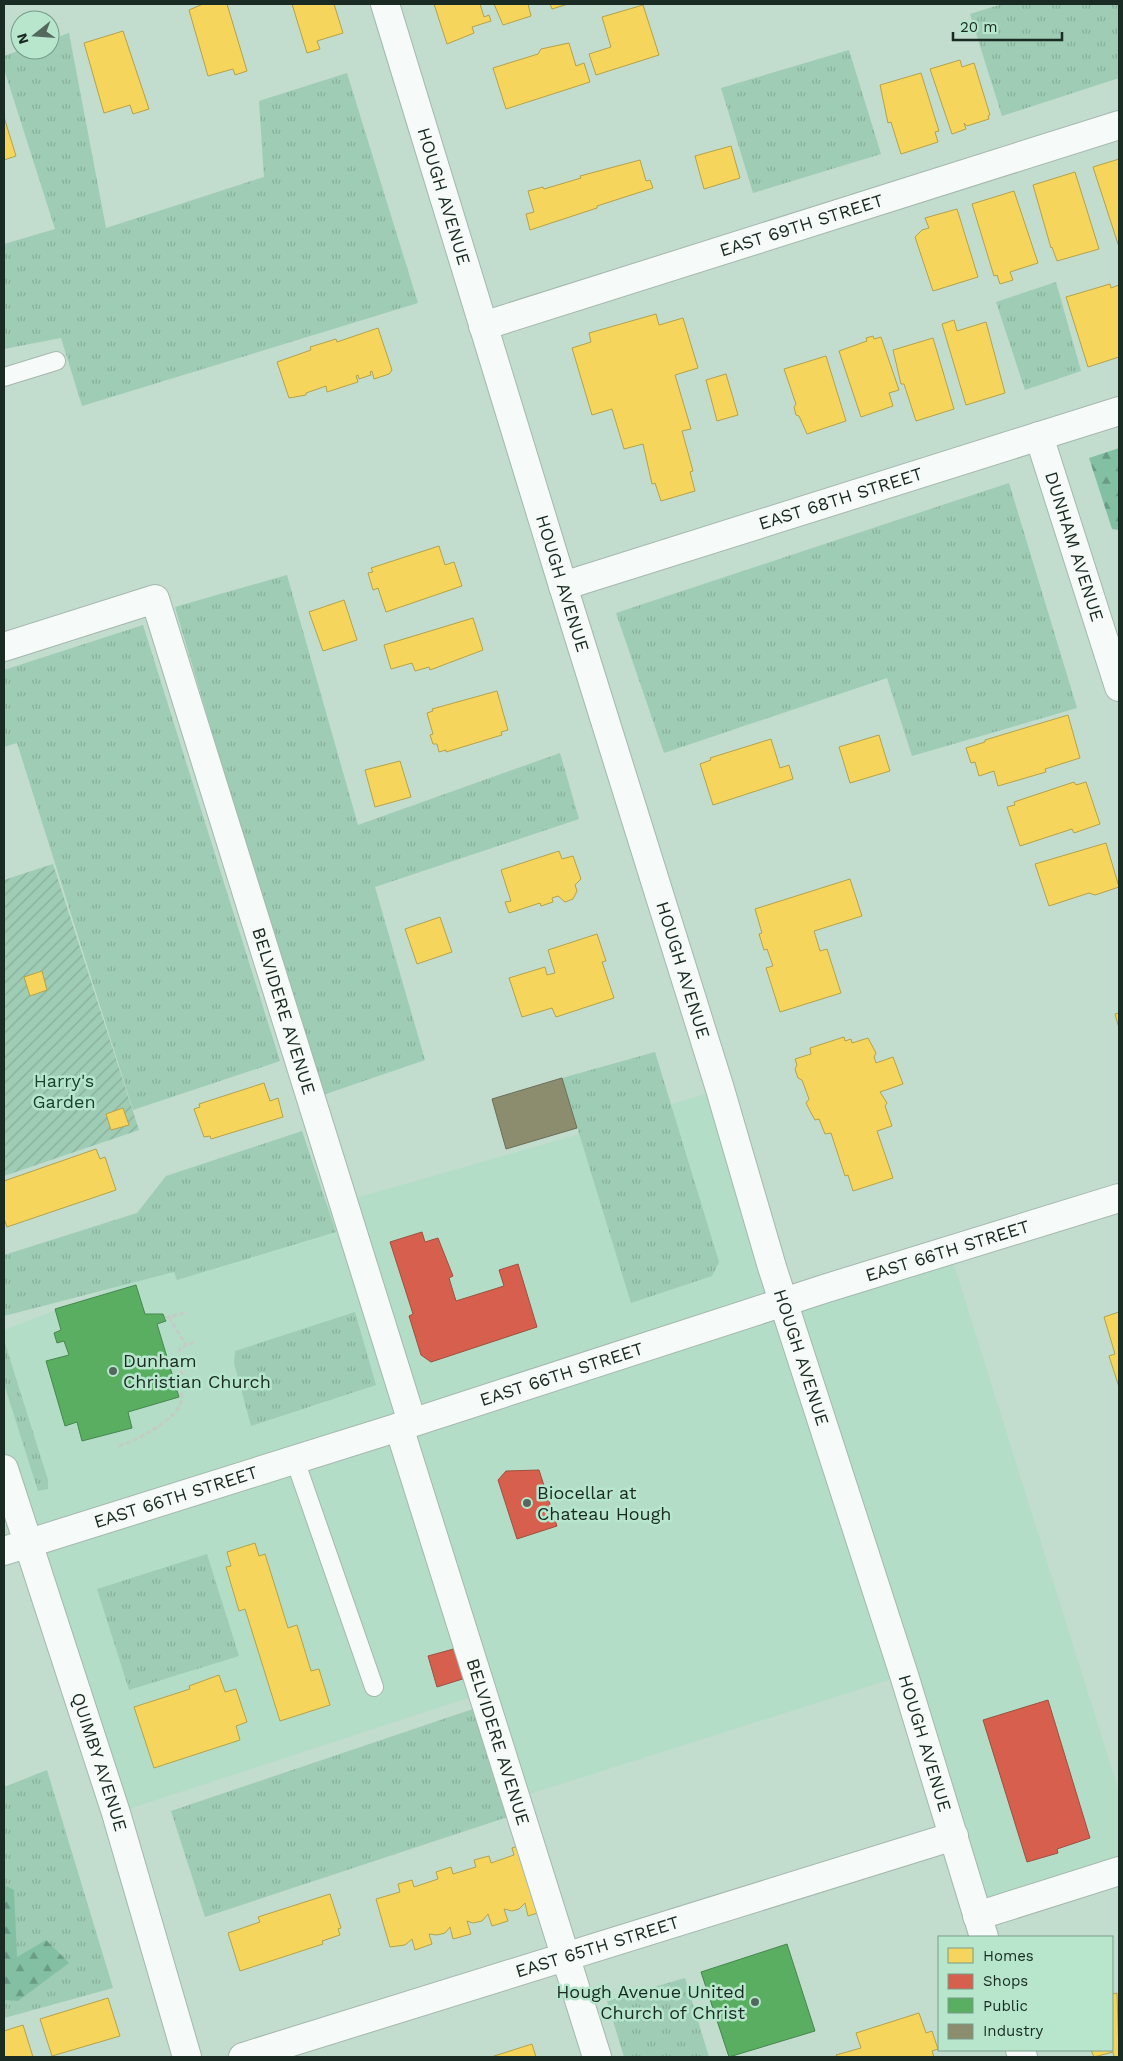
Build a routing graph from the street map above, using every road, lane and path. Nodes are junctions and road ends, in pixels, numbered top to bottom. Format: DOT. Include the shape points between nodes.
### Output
graph roads {
  1 [pos="384,4"];
  2 [pos="1119,125"];
  3 [pos="483,326"];
  4 [pos="56,361"];
  5 [pos="4,377"];
  6 [pos="1119,410"];
  7 [pos="1039,436"];
  8 [pos="563,586"];
  9 [pos="4,647"];
  10 [pos="1119,687"];
  11 [pos="1119,1198"];
  12 [pos="784,1303"];
  13 [pos="187,1312"];
  14 [pos="196,1341"];
  15 [pos="186,1345"];
  16 [pos="406,1425"];
  17 [pos="119,1446"];
  18 [pos="295,1460"];
  19 [pos="4,1469"];
  20 [pos="15,1548"];
  21 [pos="374,1687"];
  22 [pos="954,1836"];
  23 [pos="1119,1871"];
  24 [pos="981,1926"];
  25 [pos="568,1958"];
  26 [pos="187,2057"];
  27 [pos="243,2057"];
  28 [pos="597,2057"];
  1 -- 3 [label="street, HOUGH AVENUE"];
  2 -- 3 [label="street, EAST 69TH STREET"];
  3 -- 8 [label="street, HOUGH AVENUE"];
  4 -- 5 [label="lane"];
  6 -- 7 [label="street, EAST 68TH STREET"];
  7 -- 8 [label="street, EAST 68TH STREET"];
  7 -- 10 [label="street, DUNHAM AVENUE"];
  8 -- 12 [label="street, HOUGH AVENUE"];
  9 -- 16 [label="street, BELVIDERE AVENUE" via="155,599"];
  11 -- 12 [label="street, EAST 66TH STREET"];
  12 -- 16 [label="street, EAST 66TH STREET"];
  12 -- 22 [label="street, HOUGH AVENUE"];
  13 -- 15 [label="path" via="167,1318"];
  14 -- 15 [label="path"];
  15 -- 17 [label="path" via="180,1348 181,1402 176,1412 132,1442"];
  16 -- 18 [label="street, EAST 66TH STREET"];
  16 -- 25 [label="street, BELVIDERE AVENUE"];
  18 -- 20 [label="street, EAST 66TH STREET"];
  18 -- 21 [label="lane"];
  19 -- 20 [label="street, QUIMBY AVENUE"];
  20 -- 26 [label="street, QUIMBY AVENUE" via="116,1813"];
  22 -- 24 [label="street, HOUGH AVENUE"];
  22 -- 25 [label="street, EAST 65TH STREET"];
  23 -- 24 [label="street"];
  25 -- 27 [label="street, EAST 65TH STREET"];
  25 -- 28 [label="street, BELVIDERE AVENUE"];
}
